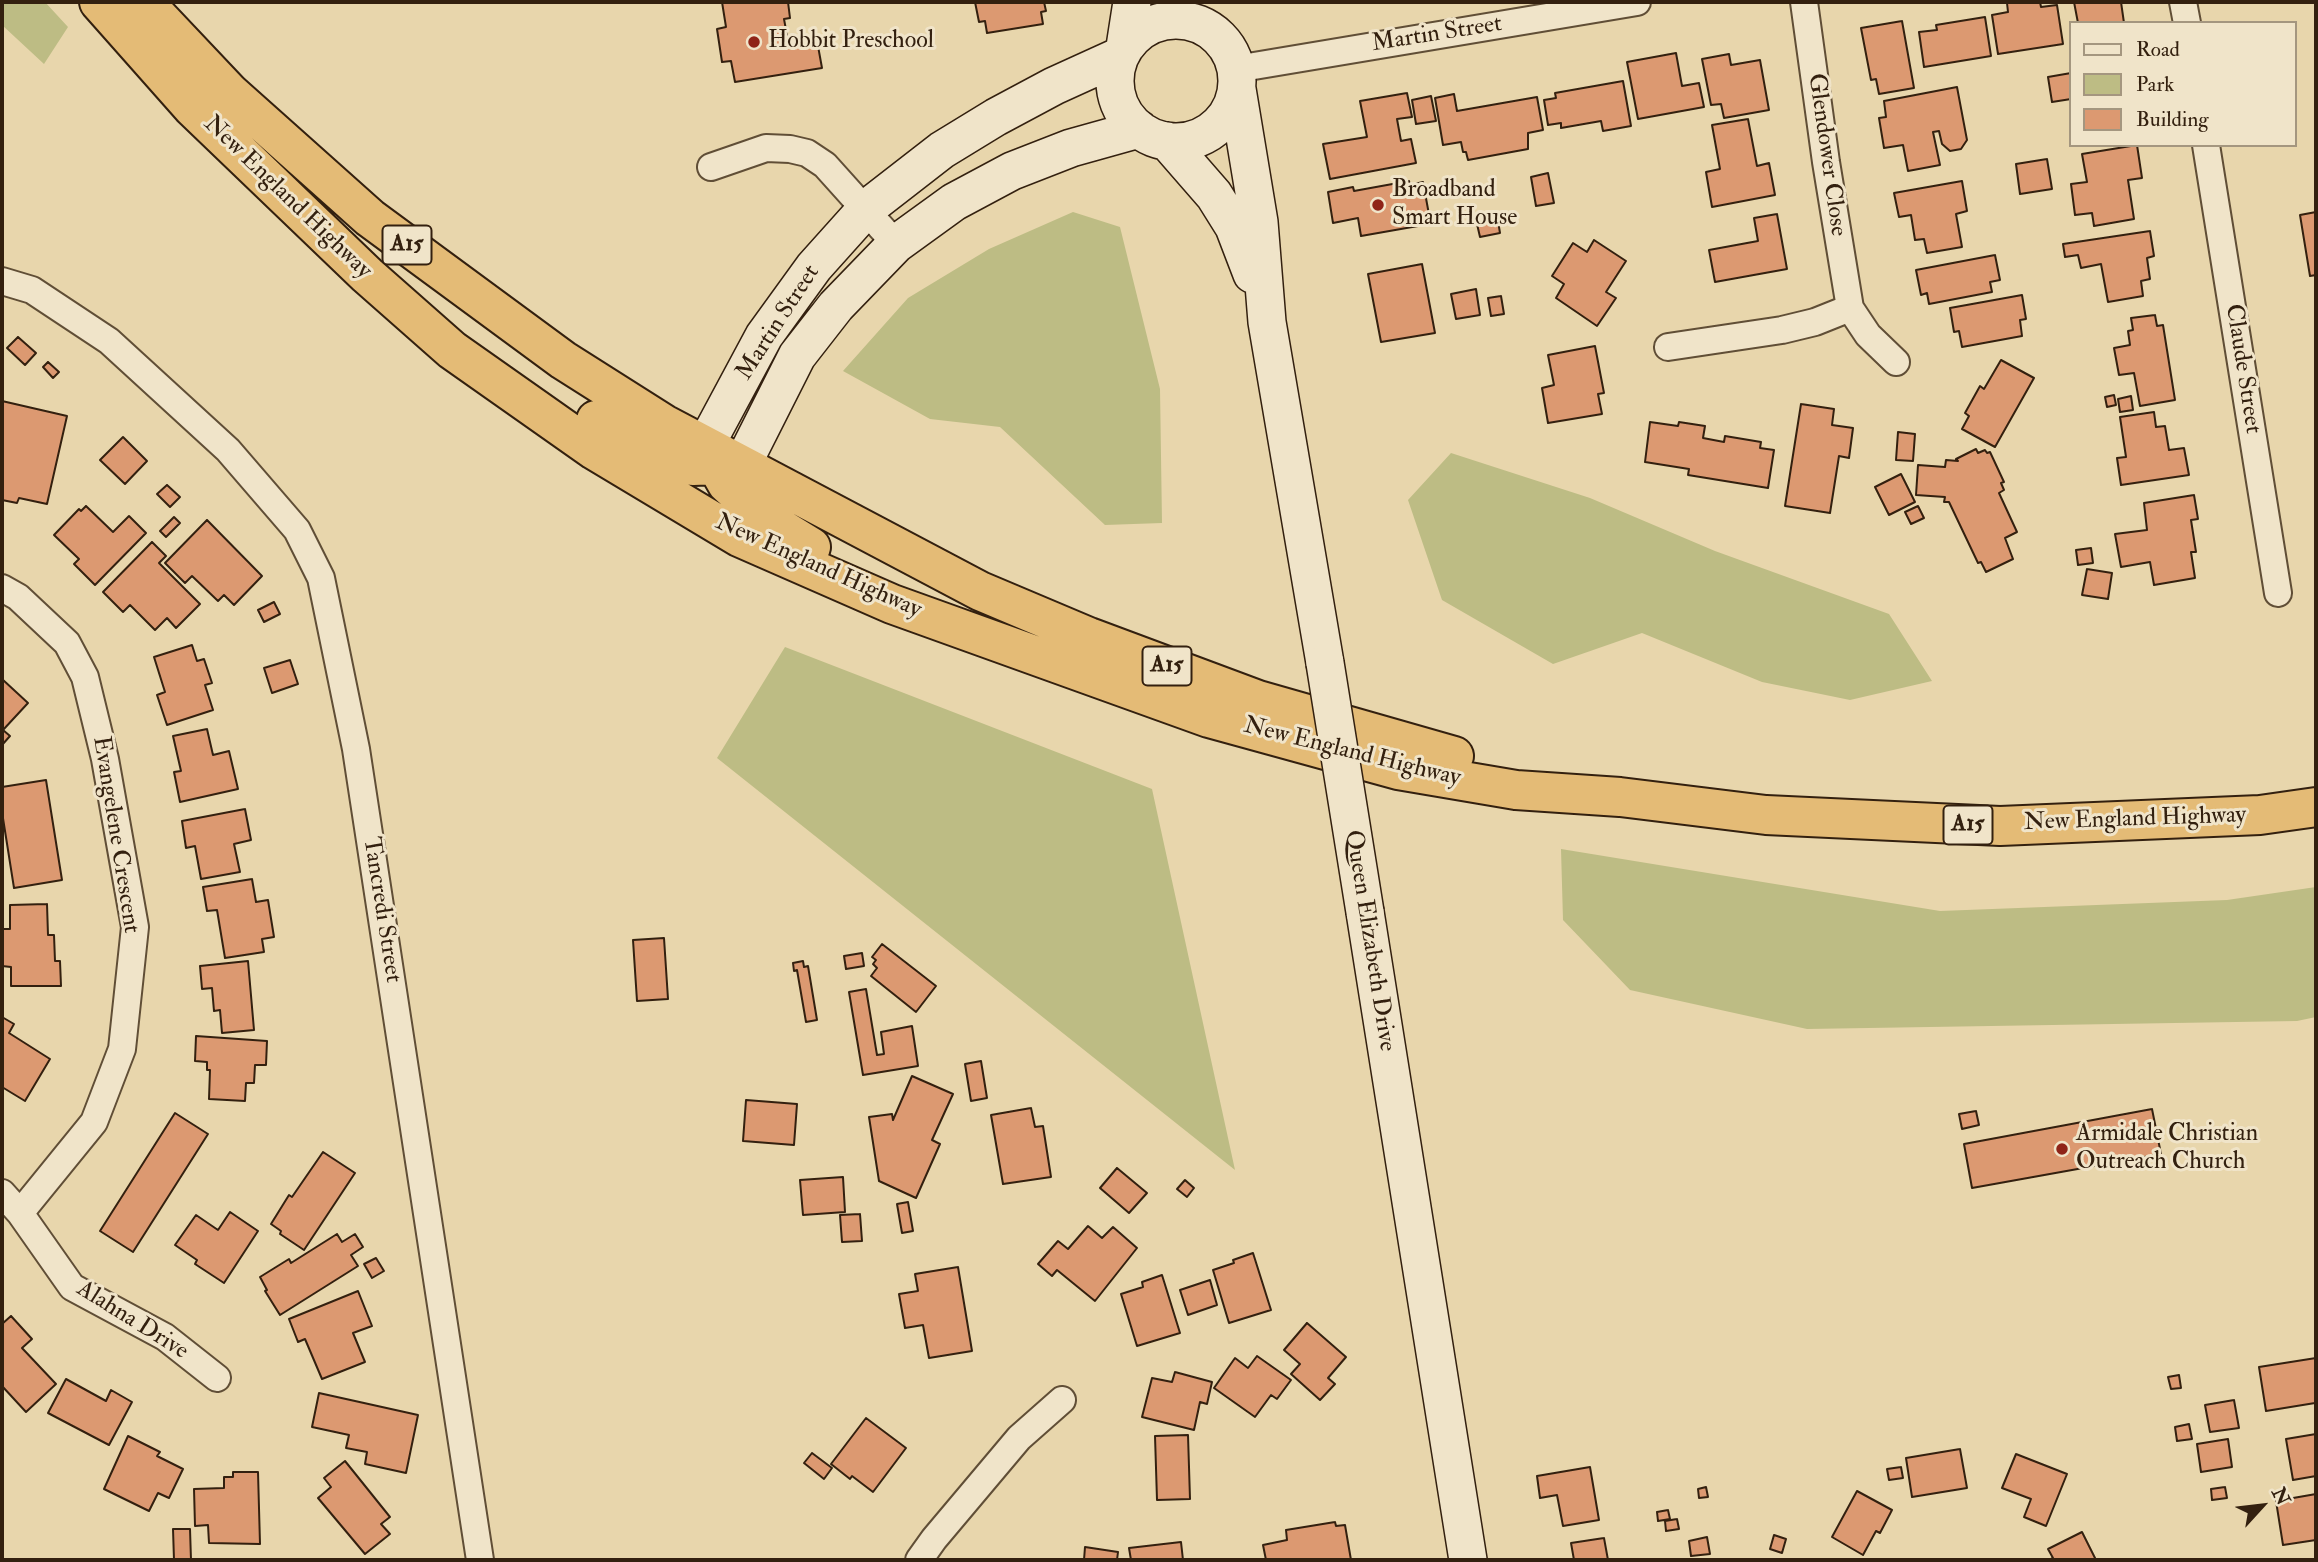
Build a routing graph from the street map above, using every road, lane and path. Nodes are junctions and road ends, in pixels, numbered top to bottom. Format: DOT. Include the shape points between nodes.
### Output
graph roads {
  1 [pos="99,2"];
  2 [pos="144,2"];
  3 [pos="1132,2"];
  4 [pos="1203,2"];
  5 [pos="1637,2"];
  6 [pos="1804,2"];
  7 [pos="2183,2"];
  8 [pos="2187,21"];
  9 [pos="1123,51"];
  10 [pos="1232,67"];
  11 [pos="1153,135"];
  12 [pos="2206,147"];
  13 [pos="710,166"];
  14 [pos="866,209"];
  15 [pos="896,244"];
  16 [pos="367,275"];
  17 [pos="2,281"];
  18 [pos="1850,308"];
  19 [pos="1267,322"];
  20 [pos="1668,347"];
  21 [pos="1896,362"];
  22 [pos="721,459"];
  23 [pos="2,588"];
  24 [pos="2278,593"];
  25 [pos="892,604"];
  26 [pos="1620,797"];
  27 [pos="2316,807"];
  28 [pos="2,1193"];
  29 [pos="20,1213"];
  30 [pos="217,1378"];
  31 [pos="1062,1400"];
  32 [pos="480,1560"];
  33 [pos="919,1560"];
  34 [pos="1468,1560"];
  1 -- 16 [label="highway, New England Highway / A15" via="192,107"];
  2 -- 22 [label="highway, New England Highway / A15" via="230,93 370,218 563,360"];
  3 -- 9 [label="street"];
  4 -- 10 [label="street, Queen Elizabeth Drive"];
  5 -- 10 [label="street, Martin Street"];
  6 -- 18 [label="street, Glendower Close"];
  7 -- 8 [label="street"];
  9 -- 10 [label="street" via="1143,30 1165,20 1181,20 1211,31"];
  9 -- 11 [label="street" via="1116,71 1119,103 1128,118"];
  9 -- 14 [label="street, Martin Street" via="942,150"];
  10 -- 11 [label="street" via="1228,112 1213,130 1183,142"];
  10 -- 19 [label="street, Queen Elizabeth Drive" via="1259,222"];
  11 -- 15 [label="street, Martin Street" via="1071,148 1012,171 954,202"];
  11 -- 19 [label="street, Queen Elizabeth Drive" via="1192,167 1234,226"];
  12 -- 24 [label="street, Claude Street"];
  13 -- 14 [label="street" via="766,148 807,153 825,165"];
  14 -- 15 [label="street"];
  14 -- 22 [label="street, Martin Street" via="814,267 764,336"];
  15 -- 22 [label="street, Martin Street" via="836,306"];
  16 -- 22 [label="highway" via="429,304 505,362 635,444 693,466"];
  16 -- 25 [label="highway, New England Highway / A15" via="452,350 594,450 739,537"];
  17 -- 32 [label="street, Tancredi Street" via="32,290 109,341 229,450 297,530 321,578 356,749"];
  18 -- 20 [label="street" via="1782,330"];
  18 -- 21 [label="street, Glendower Close" via="1868,335"];
  19 -- 34 [label="street, Queen Elizabeth Drive, bridge"];
  22 -- 25 [label="highway" via="727,484 767,520 849,570"];
  22 -- 26 [label="highway, New England Highway / A15" via="980,591 1115,646 1270,704 1419,748"];
  23 -- 29 [label="street, Evangelene Crescent" via="67,643 85,677 135,927 122,1049 94,1122"];
  25 -- 26 [label="highway, New England Highway / A15" via="1209,718 1385,766 1516,790"];
  26 -- 27 [label="highway, New England Highway / A15" via="1766,815 2000,826 2260,815"];
  28 -- 29 [label="street, Alahna Drive"];
  29 -- 30 [label="street, Alahna Drive" via="72,1287 165,1337"];
  31 -- 33 [label="street" via="1020,1438"];
}
